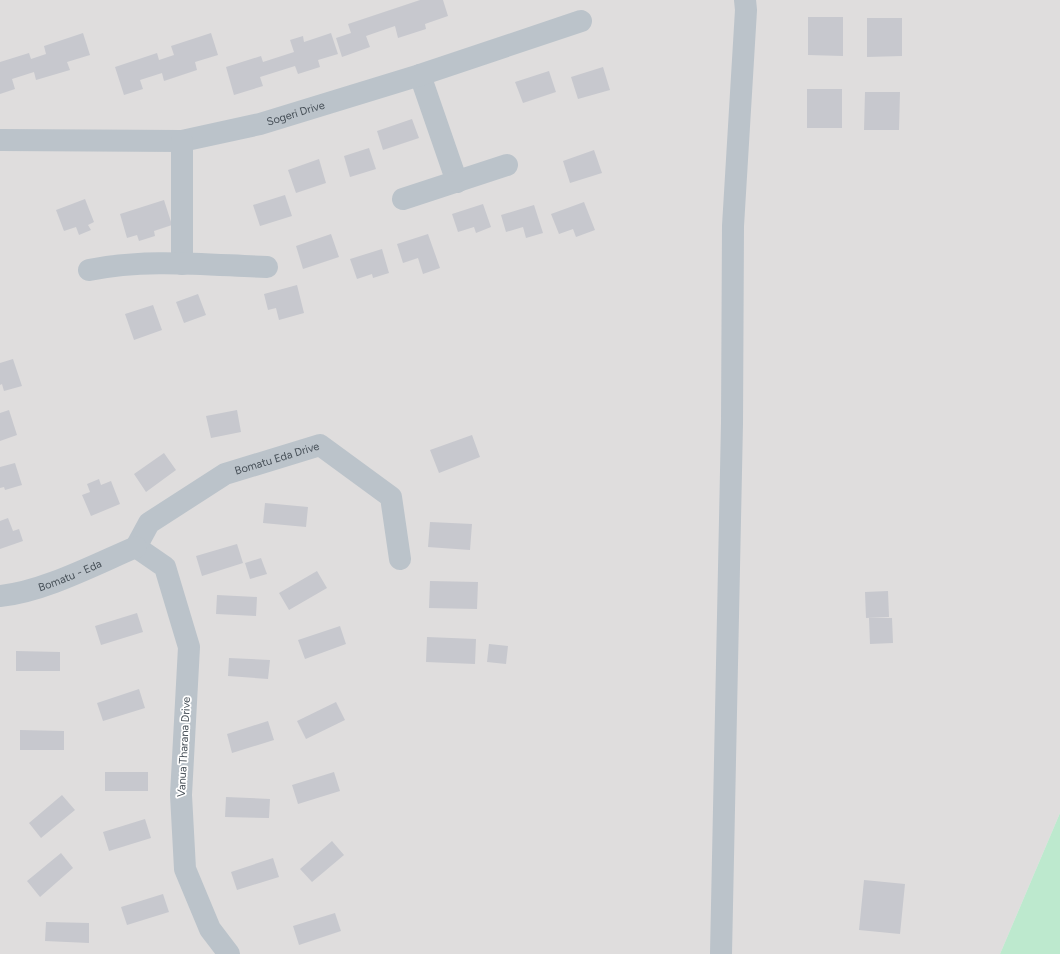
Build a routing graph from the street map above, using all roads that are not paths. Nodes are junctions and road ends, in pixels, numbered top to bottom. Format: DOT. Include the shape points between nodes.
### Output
graph roads {
  1 [pos="745,0"];
  2 [pos="581,21"];
  3 [pos="420,74"];
  4 [pos="0,140"];
  5 [pos="182,141"];
  6 [pos="507,165"];
  7 [pos="457,182"];
  8 [pos="403,199"];
  9 [pos="182,264"];
  10 [pos="267,268"];
  11 [pos="89,270"];
  12 [pos="136,547"];
  13 [pos="400,559"];
  14 [pos="0,596"];
  15 [pos="229,954"];
  16 [pos="721,954"];
  1 -- 16 [label="street" via="733,226"];
  2 -- 3 [label="street, Sogeri Drive"];
  3 -- 5 [label="street, Sogeri Drive" via="260,124"];
  3 -- 7 [label="street"];
  4 -- 5 [label="street, Sogeri Drive"];
  5 -- 9 [label="street"];
  6 -- 7 [label="street"];
  7 -- 8 [label="street"];
  9 -- 10 [label="street"];
  9 -- 11 [label="street" via="110,266"];
  12 -- 13 [label="street, Bomatu Eda Drive" via="149,524 225,474 320,445 391,497"];
  12 -- 14 [label="street, Bomatu - Eda" via="67,577 12,595"];
  12 -- 15 [label="street, Vanua Tharana Drive" via="165,567 189,647 181,795 185,869 210,929"];
}
